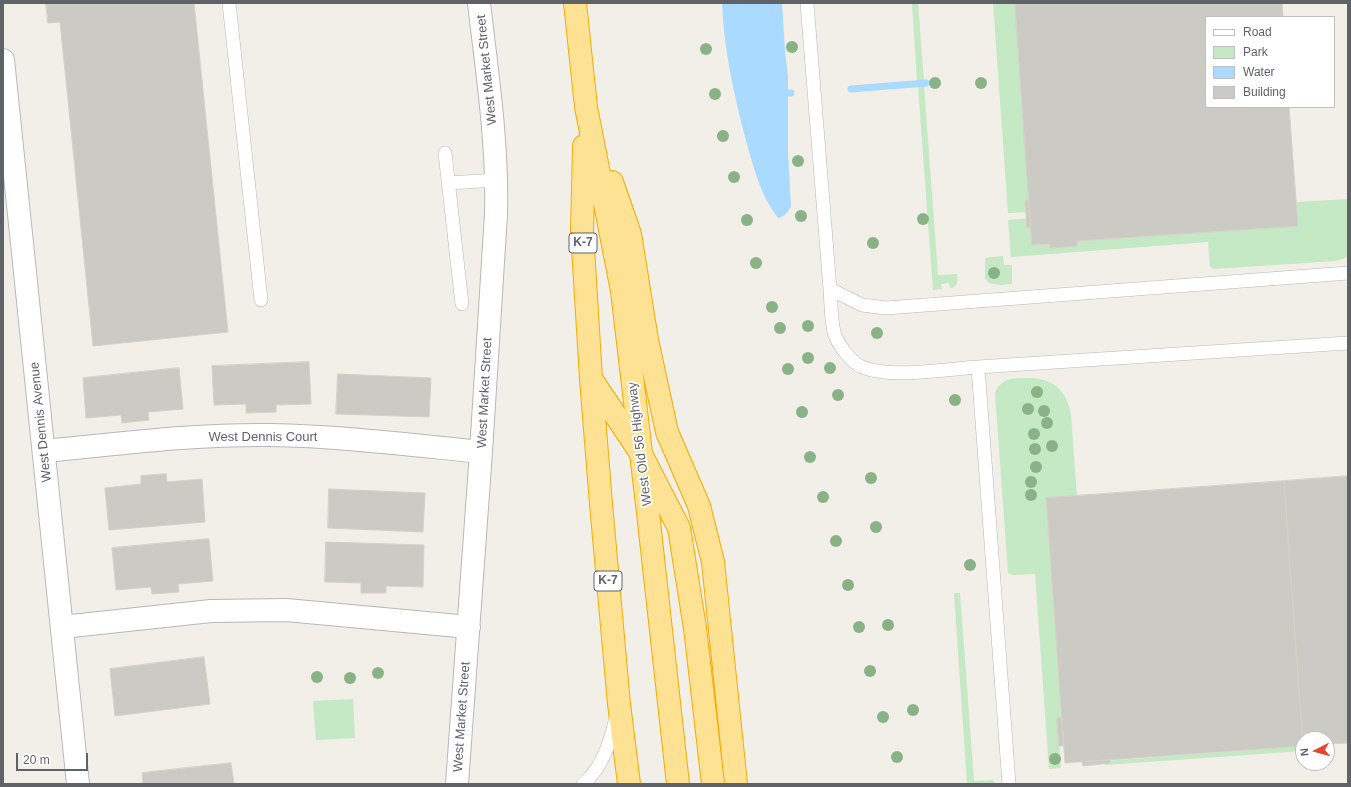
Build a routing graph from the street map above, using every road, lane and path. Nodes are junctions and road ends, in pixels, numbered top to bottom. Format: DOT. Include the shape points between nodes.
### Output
graph roads {
  1 [pos="229,3"];
  2 [pos="479,3"];
  3 [pos="575,3"];
  4 [pos="807,3"];
  5 [pos="3,60"];
  6 [pos="586,107"];
  7 [pos="446,153"];
  8 [pos="497,180"];
  9 [pos="449,183"];
  10 [pos="1348,273"];
  11 [pos="830,289"];
  12 [pos="261,300"];
  13 [pos="462,304"];
  14 [pos="1348,343"];
  15 [pos="978,367"];
  16 [pos="591,379"];
  17 [pos="44,452"];
  18 [pos="481,452"];
  19 [pos="640,452"];
  20 [pos="62,627"];
  21 [pos="469,627"];
  22 [pos="619,704"];
  23 [pos="78,784"];
  24 [pos="457,784"];
  25 [pos="583,784"];
  26 [pos="629,784"];
  27 [pos="678,784"];
  28 [pos="713,784"];
  29 [pos="736,784"];
  30 [pos="1009,784"];
  1 -- 12 [label="lane"];
  2 -- 8 [label="street, West Market Street"];
  3 -- 6 [label="highway, West Old 56 Highway / K-7"];
  4 -- 11 [label="lane"];
  5 -- 17 [label="street, West Dennis Avenue"];
  6 -- 16 [label="highway, West Old 56 Highway / K-7" via="582,231"];
  6 -- 19 [label="highway, West Old 56 Highway / K-7" via="622,291"];
  6 -- 29 [label="highway" via="630,234 667,432 699,506 713,562"];
  7 -- 9 [label="lane"];
  8 -- 9 [label="lane"];
  8 -- 18 [label="street, West Market Street"];
  9 -- 13 [label="lane"];
  10 -- 11 [label="lane" via="886,308 862,305"];
  11 -- 15 [label="lane" via="835,334 844,352 860,367 879,372 902,373"];
  14 -- 15 [label="lane"];
  15 -- 30 [label="lane"];
  16 -- 19 [label="highway"];
  16 -- 22 [label="highway, West Old 56 Highway / K-7"];
  17 -- 18 [label="street, West Dennis Court" via="206,436 270,435 334,438"];
  17 -- 20 [label="street, West Dennis Avenue"];
  18 -- 21 [label="street, West Market Street"];
  19 -- 27 [label="highway, West Old 56 Highway / K-7"];
  19 -- 28 [label="highway" via="679,528"];
  20 -- 21 [label="street" via="211,610 286,610"];
  20 -- 23 [label="street, West Dennis Avenue"];
  21 -- 24 [label="street, West Market Street"];
  22 -- 25 [label="lane" via="609,746 592,776"];
  22 -- 26 [label="highway, West Old 56 Highway / K-7"];
}
